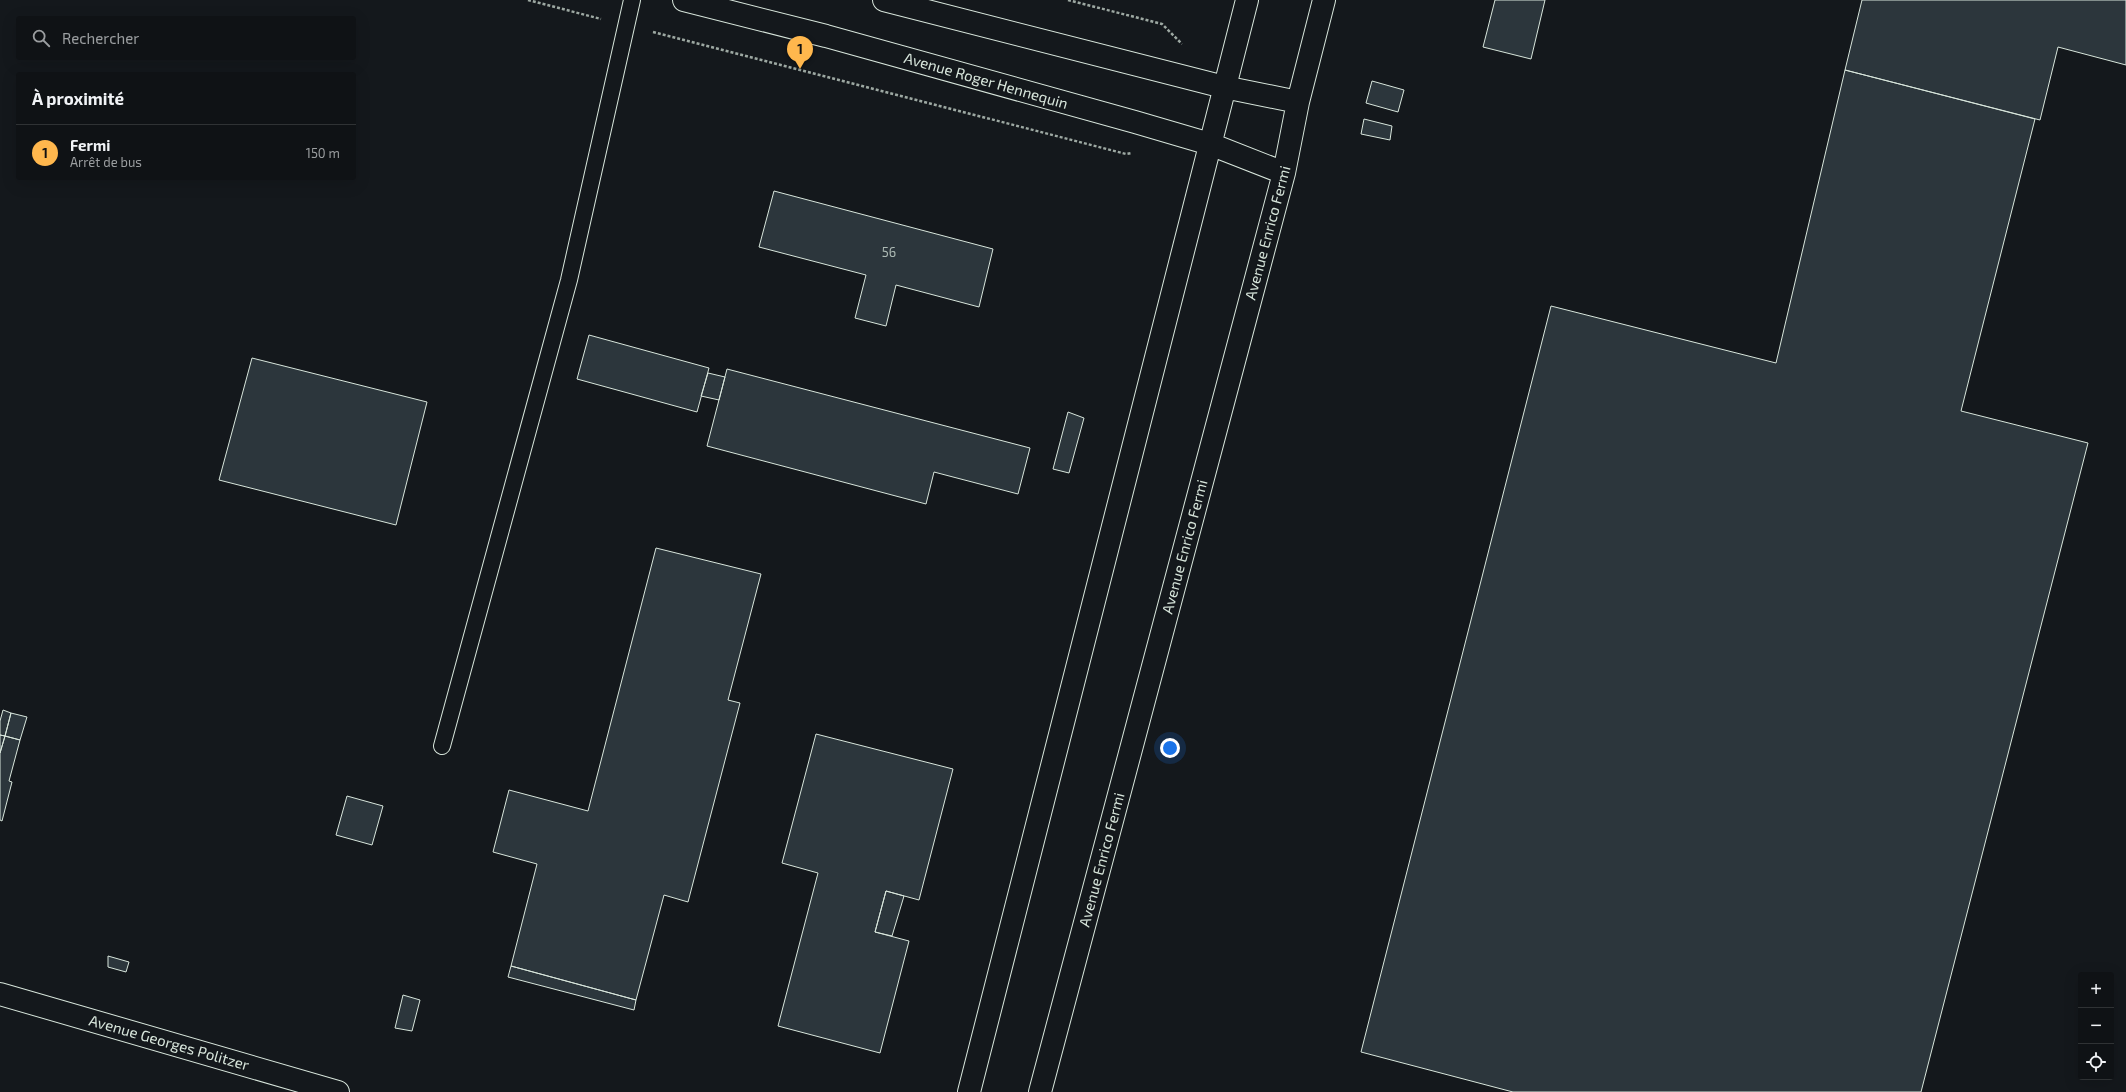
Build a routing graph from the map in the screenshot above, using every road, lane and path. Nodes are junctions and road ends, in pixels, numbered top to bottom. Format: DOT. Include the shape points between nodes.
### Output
graph roads {
  1 [pos="528,0"];
  2 [pos="632,0"];
  3 [pos="684,0"];
  4 [pos="884,0"];
  5 [pos="1068,0"];
  6 [pos="1247,0"];
  7 [pos="1324,0"];
  8 [pos="1162,24"];
  9 [pos="625,25"];
  10 [pos="1224,87"];
  11 [pos="1298,102"];
  12 [pos="1210,144"];
  13 [pos="1126,154"];
  14 [pos="1284,173"];
  15 [pos="442,746"];
  16 [pos="0,994"];
  17 [pos="338,1092"];
  18 [pos="969,1092"];
  19 [pos="1040,1092"];
  1 -- 9 [label="path"];
  2 -- 9 [label="lane"];
  3 -- 12 [label="street, Avenue Roger Hennequin" via="826,36"];
  4 -- 10 [label="street"];
  5 -- 8 [label="path"];
  6 -- 10 [label="street"];
  7 -- 11 [label="street, Avenue Enrico Fermi"];
  9 -- 13 [label="path"];
  9 -- 15 [label="lane" via="569,280"];
  10 -- 11 [label="street"];
  10 -- 12 [label="street"];
  11 -- 14 [label="street, Avenue Enrico Fermi"];
  12 -- 14 [label="street, Avenue Roger Hennequin"];
  12 -- 18 [label="street"];
  14 -- 19 [label="street, Avenue Enrico Fermi"];
  16 -- 17 [label="street, Avenue Georges Politzer"];
}
